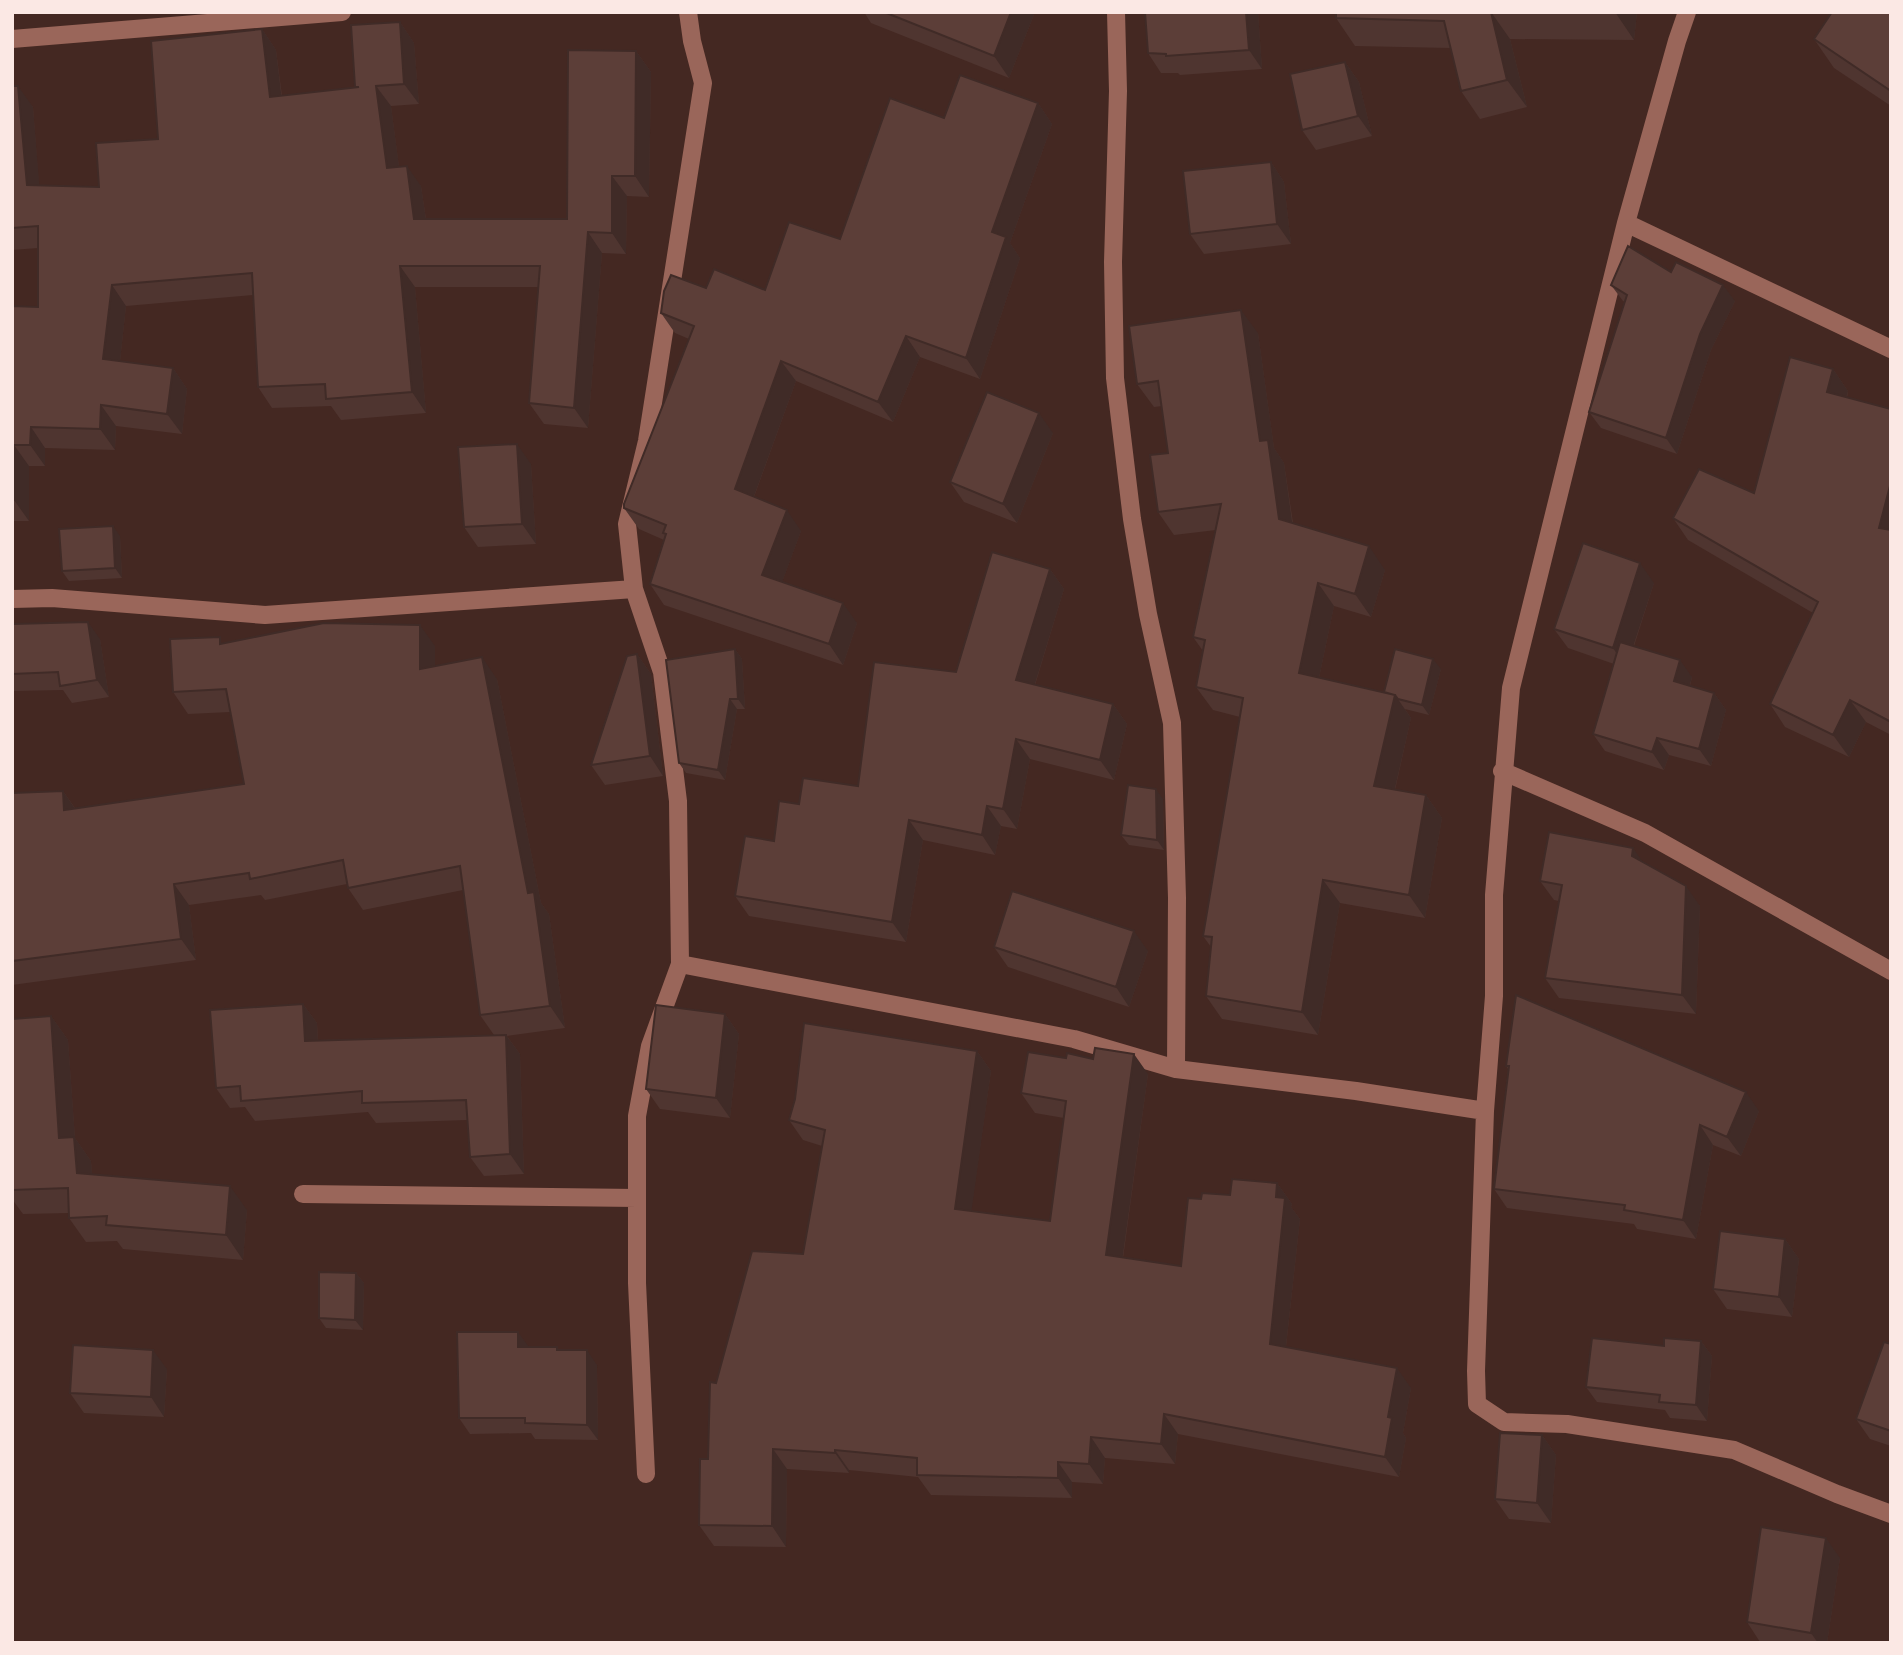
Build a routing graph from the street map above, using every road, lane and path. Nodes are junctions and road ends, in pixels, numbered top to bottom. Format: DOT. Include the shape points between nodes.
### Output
graph roads {
  1 [pos="342,12"];
  2 [pos="688,12"];
  3 [pos="1116,12"];
  4 [pos="1687,12"];
  5 [pos="12,39"];
  6 [pos="1626,223"];
  7 [pos="1891,349"];
  8 [pos="634,589"];
  9 [pos="12,599"];
  10 [pos="1503,771"];
  11 [pos="680,964"];
  12 [pos="1891,971"];
  13 [pos="1176,1069"];
  14 [pos="1485,1111"];
  15 [pos="303,1194"];
  16 [pos="637,1198"];
  17 [pos="646,1474"];
  18 [pos="1891,1514"];
  1 -- 5 [label="street"];
  2 -- 8 [label="street" via="703,83 647,441 627,524"];
  3 -- 13 [label="street" via="1115,378 1132,519 1172,723"];
  4 -- 6 [label="street"];
  6 -- 7 [label="street"];
  6 -- 10 [label="street" via="1511,688"];
  8 -- 9 [label="street" via="265,615 52,598"];
  8 -- 11 [label="street" via="662,672 678,801"];
  10 -- 12 [label="street" via="1645,833"];
  10 -- 14 [label="street"];
  11 -- 13 [label="street" via="1074,1039"];
  11 -- 16 [label="street" via="650,1046 637,1116"];
  13 -- 14 [label="street"];
  14 -- 18 [label="street" via="1477,1404 1503,1422 1567,1424 1734,1450"];
  15 -- 16 [label="street"];
  16 -- 17 [label="street"];
}
